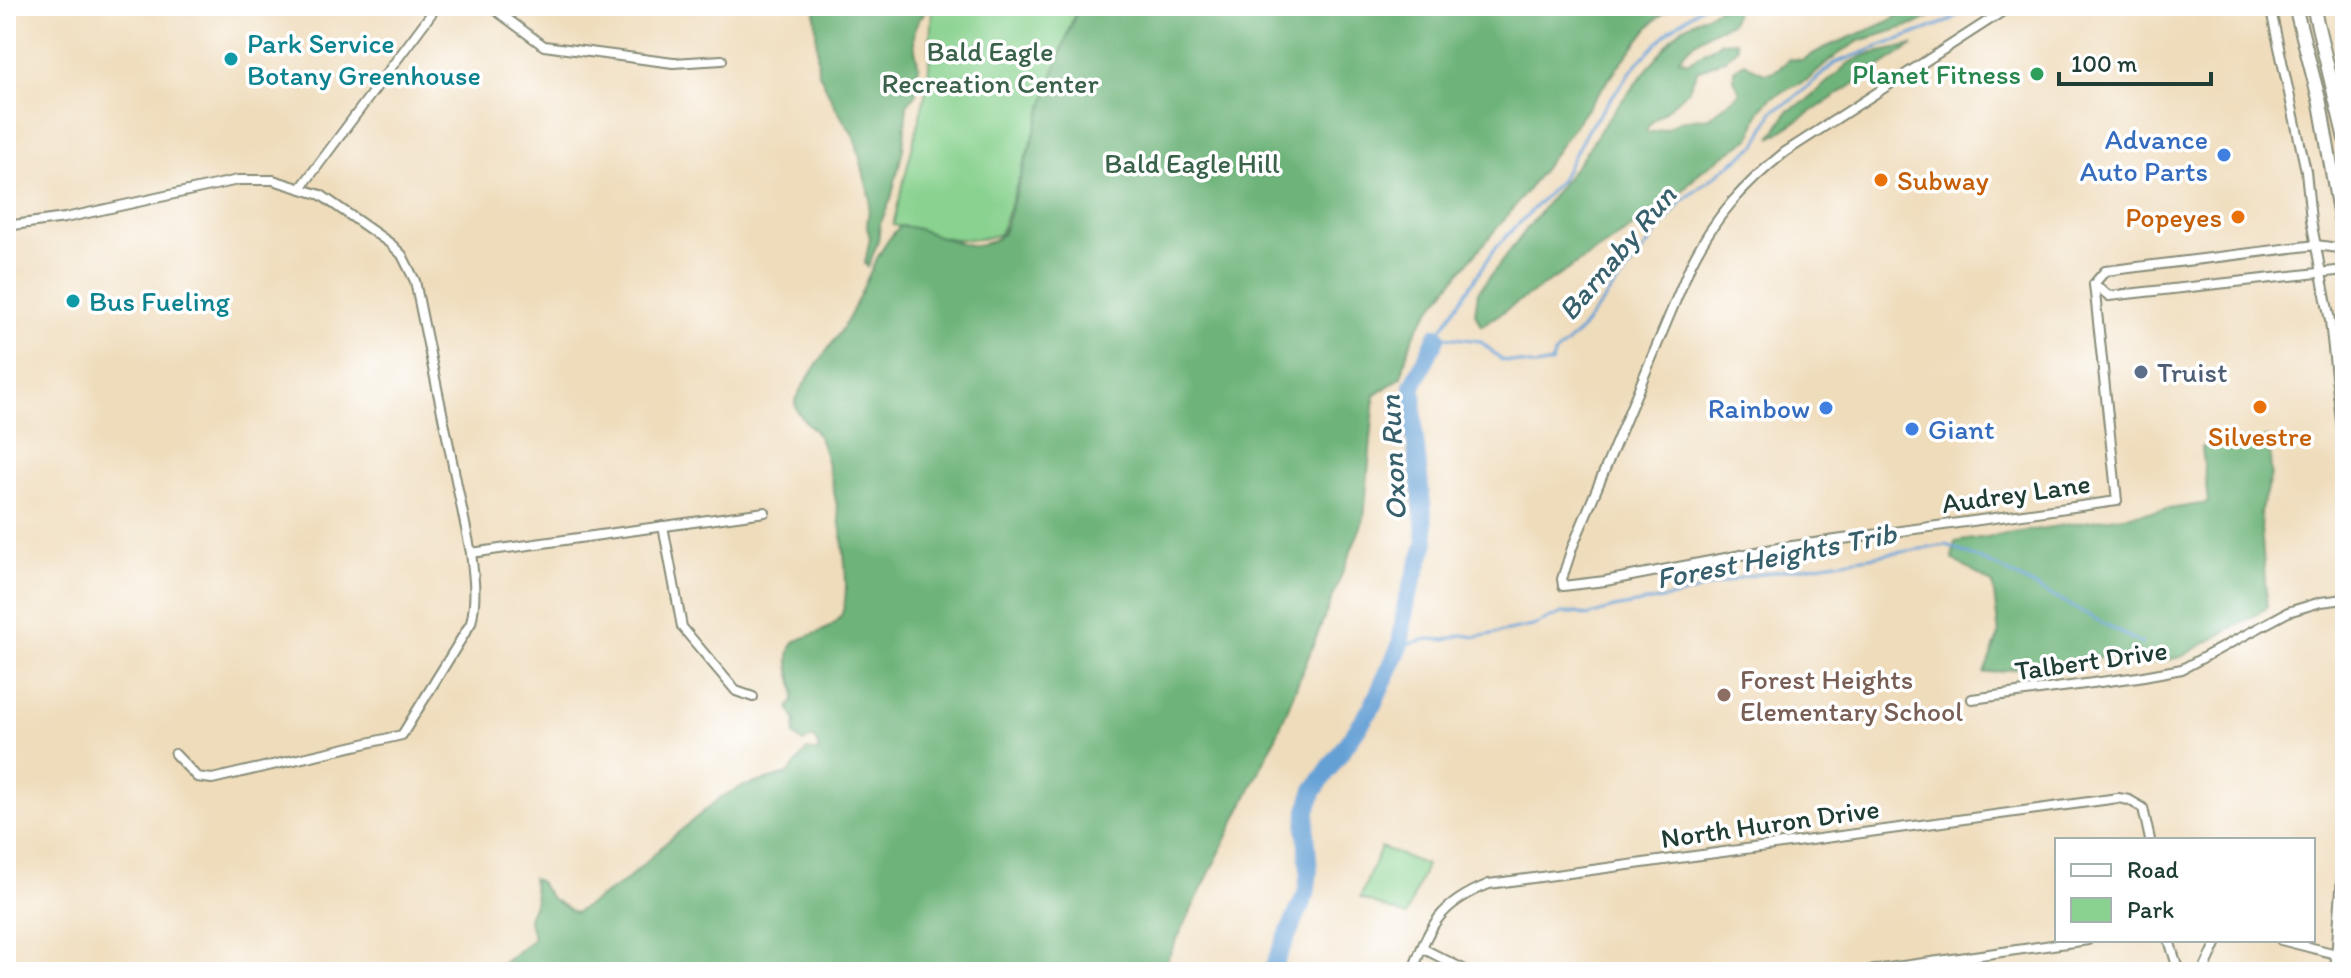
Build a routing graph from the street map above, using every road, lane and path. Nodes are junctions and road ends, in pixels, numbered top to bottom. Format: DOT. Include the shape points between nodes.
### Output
graph roads {
  1 [pos="12,6"];
  2 [pos="437,6"];
  3 [pos="490,6"];
  4 [pos="2011,6"];
  5 [pos="2270,6"];
  6 [pos="2295,6"];
  7 [pos="2313,6"];
  8 [pos="2341,6"];
  9 [pos="6,17"];
  10 [pos="2345,22"];
  11 [pos="722,60"];
  12 [pos="2345,139"];
  13 [pos="301,188"];
  14 [pos="6,226"];
  15 [pos="2316,245"];
  16 [pos="2345,247"];
  17 [pos="2345,270"];
  18 [pos="2322,272"];
  19 [pos="2094,284"];
  20 [pos="2345,458"];
  21 [pos="765,512"];
  22 [pos="663,526"];
  23 [pos="471,553"];
  24 [pos="2345,599"];
  25 [pos="753,697"];
  26 [pos="1972,699"];
  27 [pos="175,754"];
  28 [pos="2345,836"];
  29 [pos="2150,838"];
  30 [pos="2074,942"];
  31 [pos="2170,942"];
  32 [pos="2217,942"];
  33 [pos="2289,942"];
  34 [pos="1422,948"];
  35 [pos="2336,954"];
  36 [pos="2345,966"];
  37 [pos="1412,972"];
  38 [pos="1469,972"];
  39 [pos="1860,972"];
  40 [pos="2179,972"];
  41 [pos="2203,972"];
  42 [pos="2335,972"];
  1 -- 9 [label="street"];
  2 -- 13 [label="street"];
  3 -- 11 [label="street" via="544,46 673,63"];
  4 -- 19 [label="street, Audrey Lane" via="1785,152 1724,209 1691,264 1572,548 1563,586 1793,546 2117,501"];
  5 -- 15 [label="street" via="2306,171"];
  6 -- 16 [label="main road" via="2320,103"];
  7 -- 12 [label="main road"];
  8 -- 10 [label="street"];
  13 -- 14 [label="street" via="247,179"];
  13 -- 23 [label="street" via="321,195 391,244 409,267"];
  15 -- 16 [label="street"];
  15 -- 18 [label="street"];
  15 -- 19 [label="street" via="2105,271"];
  17 -- 18 [label="street"];
  18 -- 19 [label="street" via="2109,296"];
  18 -- 20 [label="street"];
  21 -- 22 [label="street"];
  22 -- 23 [label="street"];
  22 -- 25 [label="street" via="682,627 736,691"];
  23 -- 27 [label="street" via="476,605 471,623 402,735 212,779 197,777"];
  24 -- 26 [label="street, Talbert Drive" via="2288,612 2182,669"];
  28 -- 35 [label="street"];
  29 -- 34 [label="street, North Huron Drive" via="2143,808 2118,798 1489,884 1449,906"];
  30 -- 39 [label="street"];
  31 -- 40 [label="street"];
  32 -- 41 [label="street"];
  33 -- 35 [label="street"];
  34 -- 37 [label="street, North Huron Drive"];
  34 -- 38 [label="street"];
  35 -- 36 [label="main road"];
  35 -- 42 [label="street"];
}
